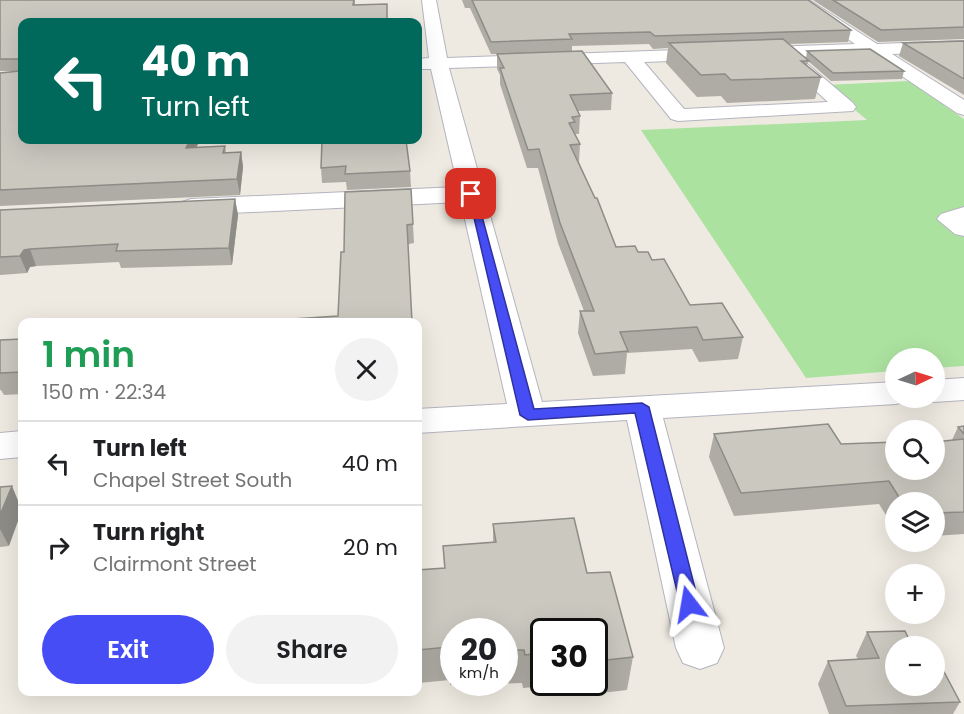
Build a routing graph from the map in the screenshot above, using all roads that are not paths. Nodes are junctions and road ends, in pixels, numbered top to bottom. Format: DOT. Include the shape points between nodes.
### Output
graph roads {
  1 [pos="429,0"];
  2 [pos="799,0"];
  3 [pos="964,46"];
  4 [pos="873,49"];
  5 [pos="784,52"];
  6 [pos="630,57"];
  7 [pos="422,64"];
  8 [pos="438,64"];
  9 [pos="964,109"];
  10 [pos="471,194"];
  11 [pos="165,208"];
  12 [pos="964,215"];
  13 [pos="964,228"];
  14 [pos="964,389"];
  15 [pos="945,390"];
  16 [pos="885,394"];
  17 [pos="642,407"];
  18 [pos="528,415"];
  19 [pos="422,421"];
  20 [pos="18,444"];
  21 [pos="0,446"];
  22 [pos="700,648"];
  1 -- 8 [label="street"];
  2 -- 4 [label="street"];
  3 -- 4 [label="street"];
  4 -- 5 [label="street"];
  4 -- 9 [label="street"];
  5 -- 6 [label="street"];
  5 -- 6 [label="street" via="846,107 678,115"];
  6 -- 8 [label="street"];
  7 -- 8 [label="street"];
  8 -- 10 [label="street"];
  10 -- 11 [label="street"];
  10 -- 18 [label="street"];
  12 -- 13 [label="street" via="950,219"];
  14 -- 15 [label="street"];
  16 -- 17 [label="street"];
  17 -- 18 [label="street"];
  17 -- 22 [label="street"];
  18 -- 19 [label="street"];
  20 -- 21 [label="street"];
}
